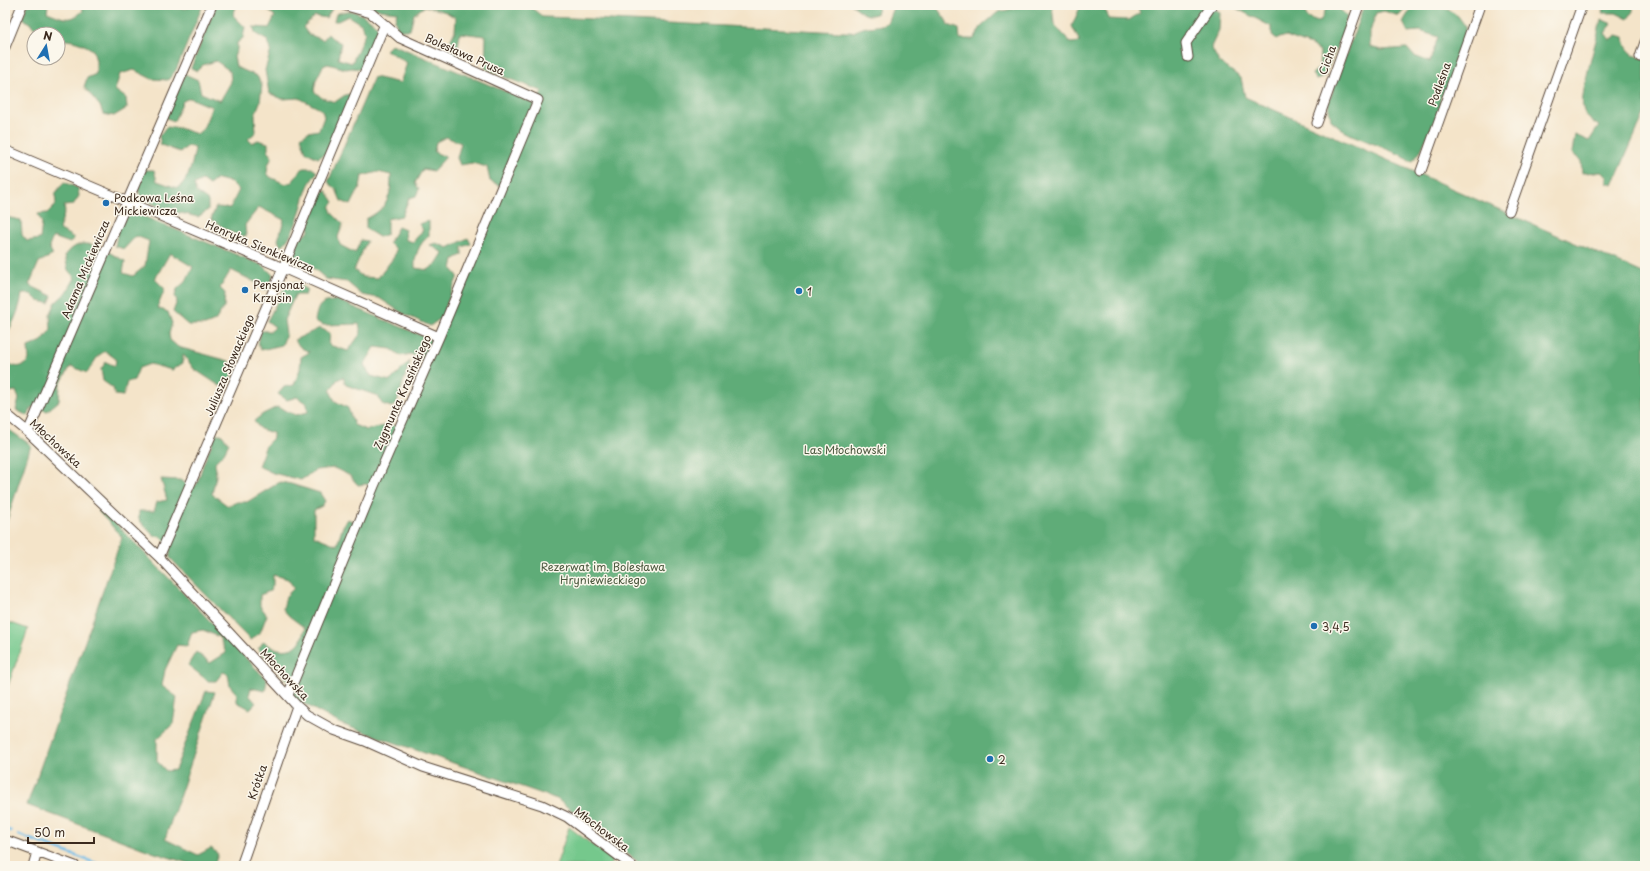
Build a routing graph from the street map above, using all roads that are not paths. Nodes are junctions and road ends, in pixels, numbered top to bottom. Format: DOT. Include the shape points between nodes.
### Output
graph roads {
  1 [pos="22,5"];
  2 [pos="212,5"];
  3 [pos="343,5"];
  4 [pos="1212,5"];
  5 [pos="1359,5"];
  6 [pos="1480,5"];
  7 [pos="1582,5"];
  8 [pos="384,26"];
  9 [pos="1645,42"];
  10 [pos="5,47"];
  11 [pos="1188,57"];
  12 [pos="1640,57"];
  13 [pos="538,100"];
  14 [pos="1317,123"];
  15 [pos="5,150"];
  16 [pos="1421,171"];
  17 [pos="127,202"];
  18 [pos="1509,210"];
  19 [pos="283,268"];
  20 [pos="439,337"];
  21 [pos="5,413"];
  22 [pos="28,432"];
  23 [pos="159,557"];
  24 [pos="288,695"];
  25 [pos="297,706"];
  26 [pos="5,840"];
  27 [pos="38,852"];
  28 [pos="33,866"];
  29 [pos="75,866"];
  30 [pos="241,866"];
  31 [pos="632,866"];
  1 -- 10 [label="street"];
  2 -- 17 [label="street, Adama Mickiewicza"];
  3 -- 8 [label="street, Bolesława Prusa" via="371,14"];
  4 -- 11 [label="street" via="1186,43"];
  5 -- 14 [label="street, Cicha"];
  6 -- 16 [label="street, Podleśna"];
  7 -- 18 [label="street"];
  8 -- 13 [label="street, Bolesława Prusa" via="400,38"];
  8 -- 19 [label="street, Juliusza Słowackiego"];
  9 -- 12 [label="street"];
  13 -- 20 [label="street, Zygmunta Krasińskiego"];
  15 -- 17 [label="street, Henryka Sienkiewicza"];
  17 -- 19 [label="street, Henryka Sienkiewicza"];
  17 -- 22 [label="street, Adama Mickiewicza"];
  19 -- 20 [label="street, Henryka Sienkiewicza"];
  19 -- 23 [label="street, Juliusza Słowackiego"];
  20 -- 24 [label="street, Zygmunta Krasińskiego"];
  21 -- 22 [label="street, Młochowska"];
  22 -- 23 [label="street, Młochowska"];
  23 -- 24 [label="street, Młochowska"];
  24 -- 25 [label="street, Młochowska"];
  25 -- 30 [label="street, Krótka"];
  25 -- 31 [label="street, Młochowska" via="334,730 423,767 542,805 567,817"];
  26 -- 27 [label="street"];
  27 -- 28 [label="street"];
  27 -- 29 [label="street"];
}
